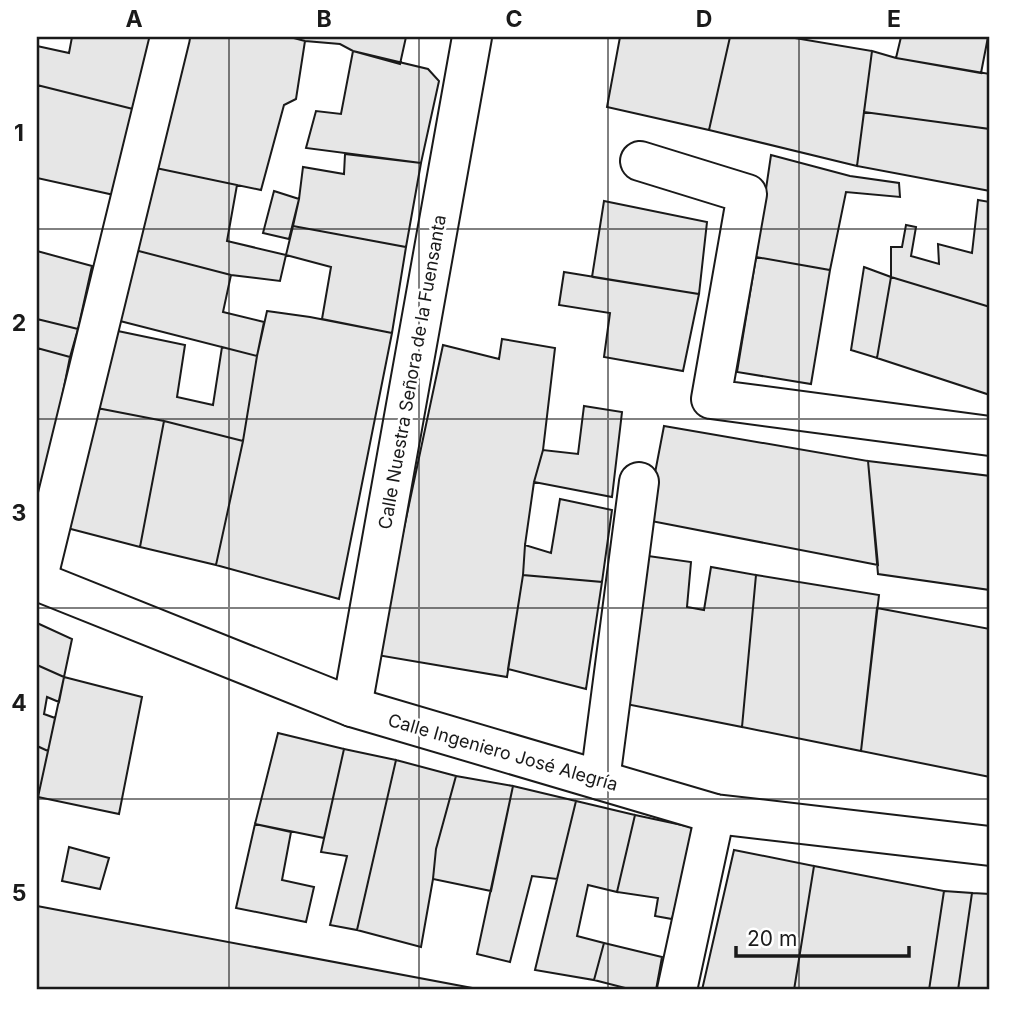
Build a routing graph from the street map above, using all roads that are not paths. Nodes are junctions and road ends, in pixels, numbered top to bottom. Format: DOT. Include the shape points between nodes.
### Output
graph roads {
  1 [pos="170,37"];
  2 [pos="472,37"];
  3 [pos="640,161"];
  4 [pos="990,436"];
  5 [pos="639,482"];
  6 [pos="37,581"];
  7 [pos="352,707"];
  8 [pos="600,780"];
  9 [pos="715,814"];
  10 [pos="990,846"];
  11 [pos="677,990"];
  1 -- 6 [label="street"];
  2 -- 7 [label="street, Calle Nuestra Señora de la Fuensanta"];
  3 -- 4 [label="street" via="747,194 711,398"];
  5 -- 8 [label="street"];
  6 -- 7 [label="street, Calle Ingeniero José Alegría"];
  7 -- 8 [label="street, Calle Ingeniero José Alegría"];
  8 -- 9 [label="street, Calle Ingeniero José Alegría"];
  9 -- 10 [label="street, Calle Ingeniero José Alegría"];
  9 -- 11 [label="street"];
}
